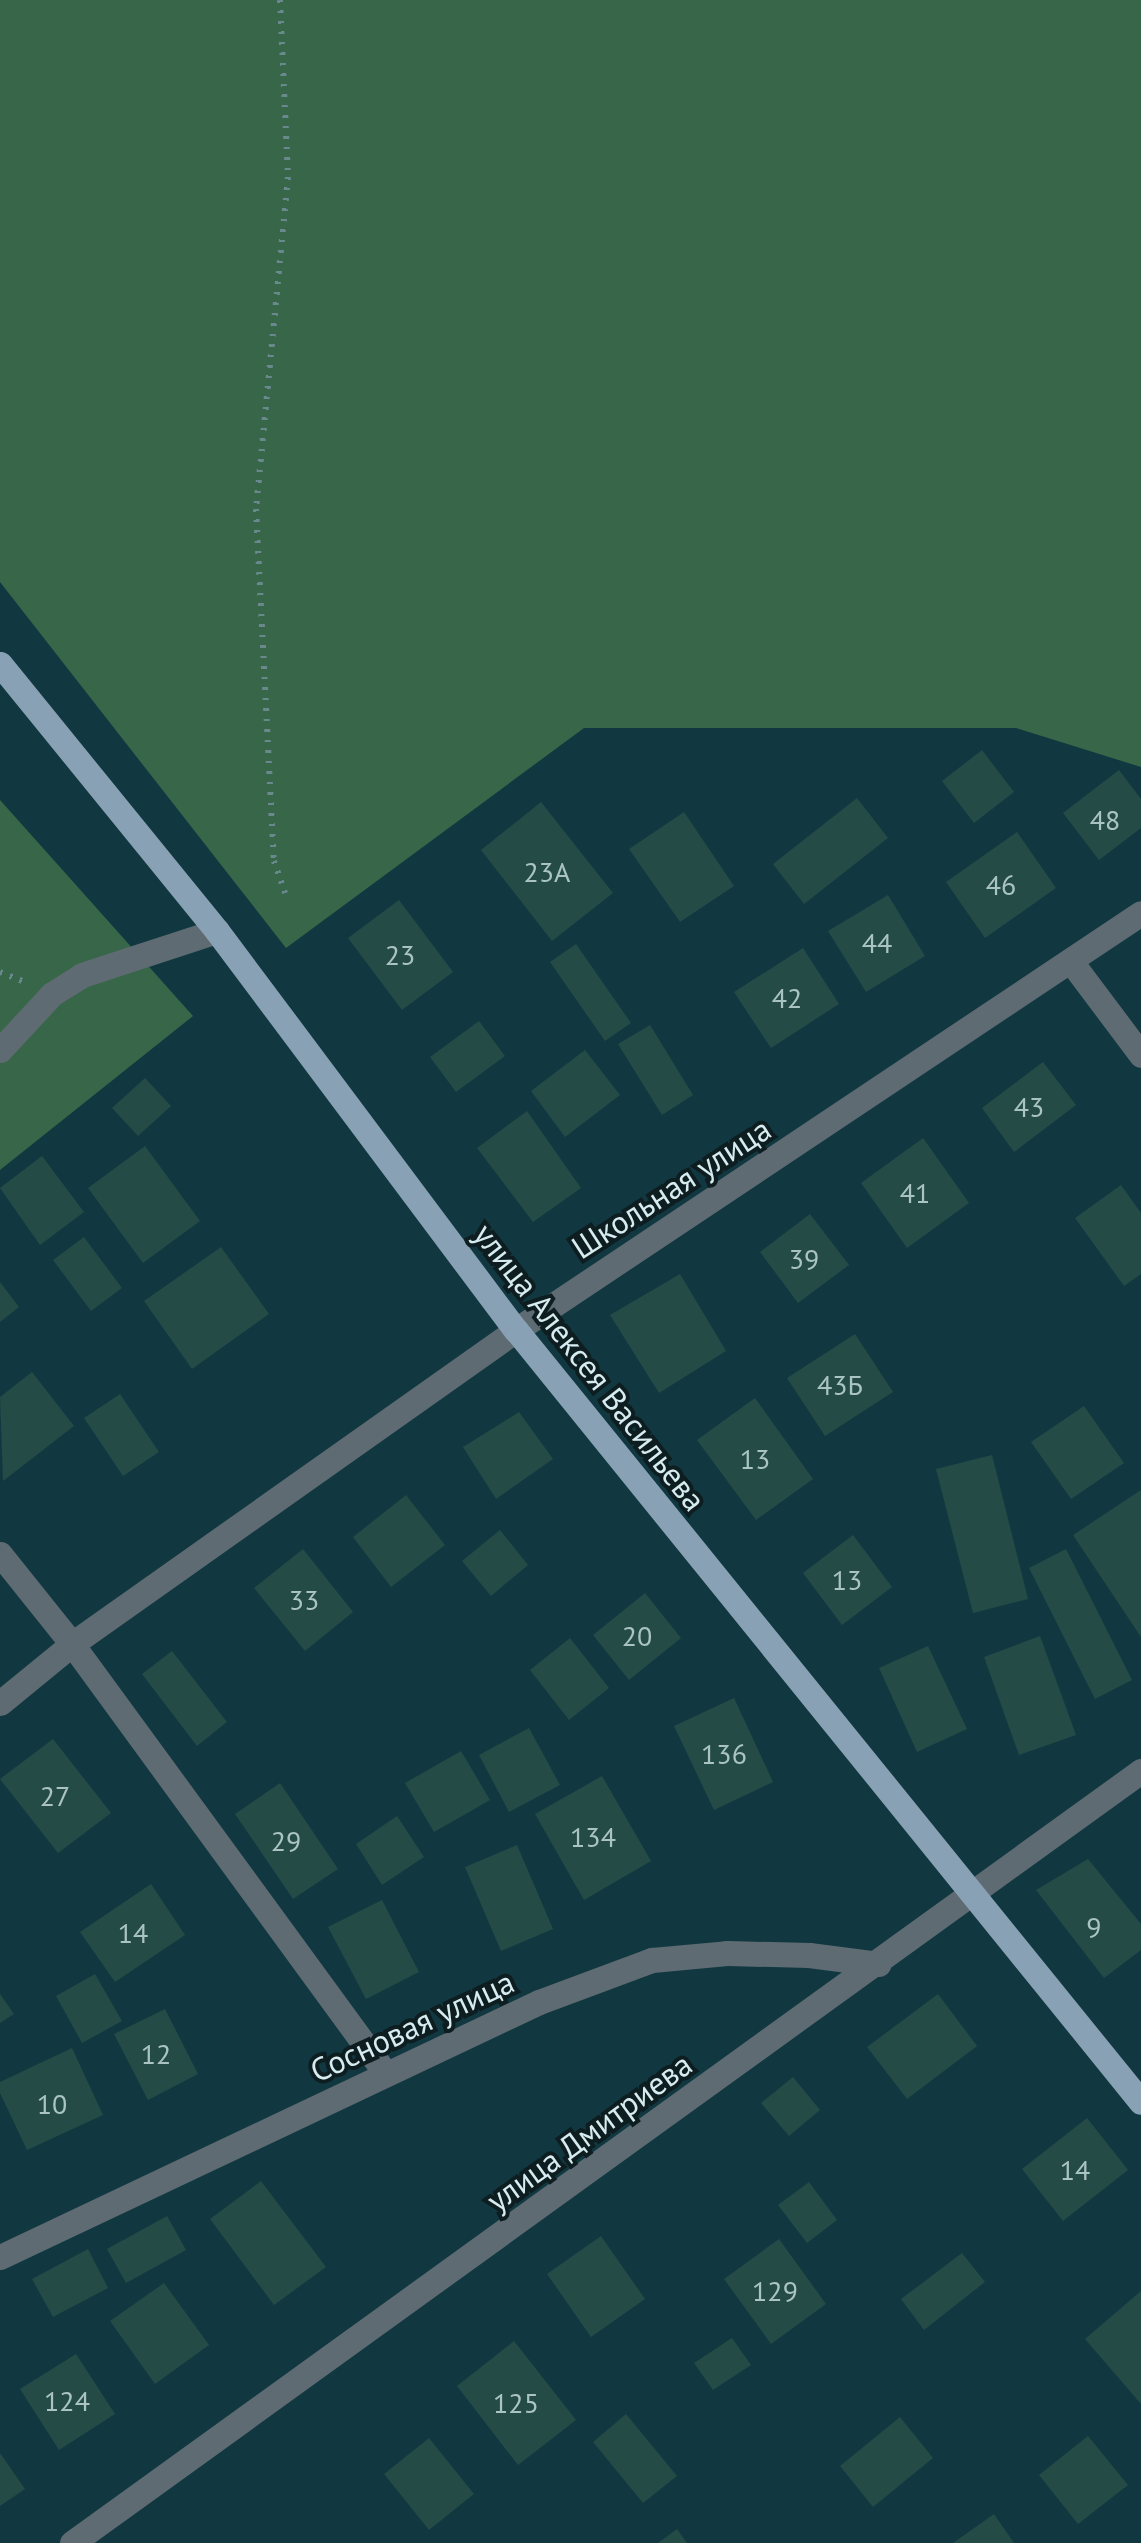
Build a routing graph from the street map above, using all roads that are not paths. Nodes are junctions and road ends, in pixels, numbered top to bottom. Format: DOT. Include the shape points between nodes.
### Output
graph roads {
  1 [pos="0,664"];
  2 [pos="1141,913"];
  3 [pos="217,931"];
  4 [pos="1072,962"];
  5 [pos="0,1050"];
  6 [pos="1141,1055"];
  7 [pos="516,1330"];
  8 [pos="0,1554"];
  9 [pos="72,1644"];
  10 [pos="0,1703"];
  11 [pos="1141,1771"];
  12 [pos="970,1894"];
  13 [pos="878,1964"];
  14 [pos="386,2074"];
  15 [pos="1141,2102"];
  16 [pos="0,2257"];
  17 [pos="72,2543"];
  1 -- 3 [label="main road, улица Алексея Васильева"];
  2 -- 4 [label="street, Школьная улица"];
  3 -- 5 [label="street" via="82,975 52,994"];
  3 -- 7 [label="main road, улица Алексея Васильева"];
  4 -- 6 [label="street"];
  4 -- 7 [label="street, Школьная улица"];
  7 -- 9 [label="street, Школьная улица"];
  7 -- 12 [label="main road, улица Алексея Васильева"];
  8 -- 9 [label="street"];
  9 -- 10 [label="street, Школьная улица"];
  9 -- 14 [label="street"];
  11 -- 12 [label="street, улица Дмитриева"];
  12 -- 13 [label="street, улица Дмитриева"];
  12 -- 15 [label="main road, улица Алексея Васильева"];
  13 -- 14 [label="street, Сосновая улица" via="760,1954 652,1960 539,2002"];
  13 -- 17 [label="street, улица Дмитриева"];
  14 -- 16 [label="street, Сосновая улица"];
}
